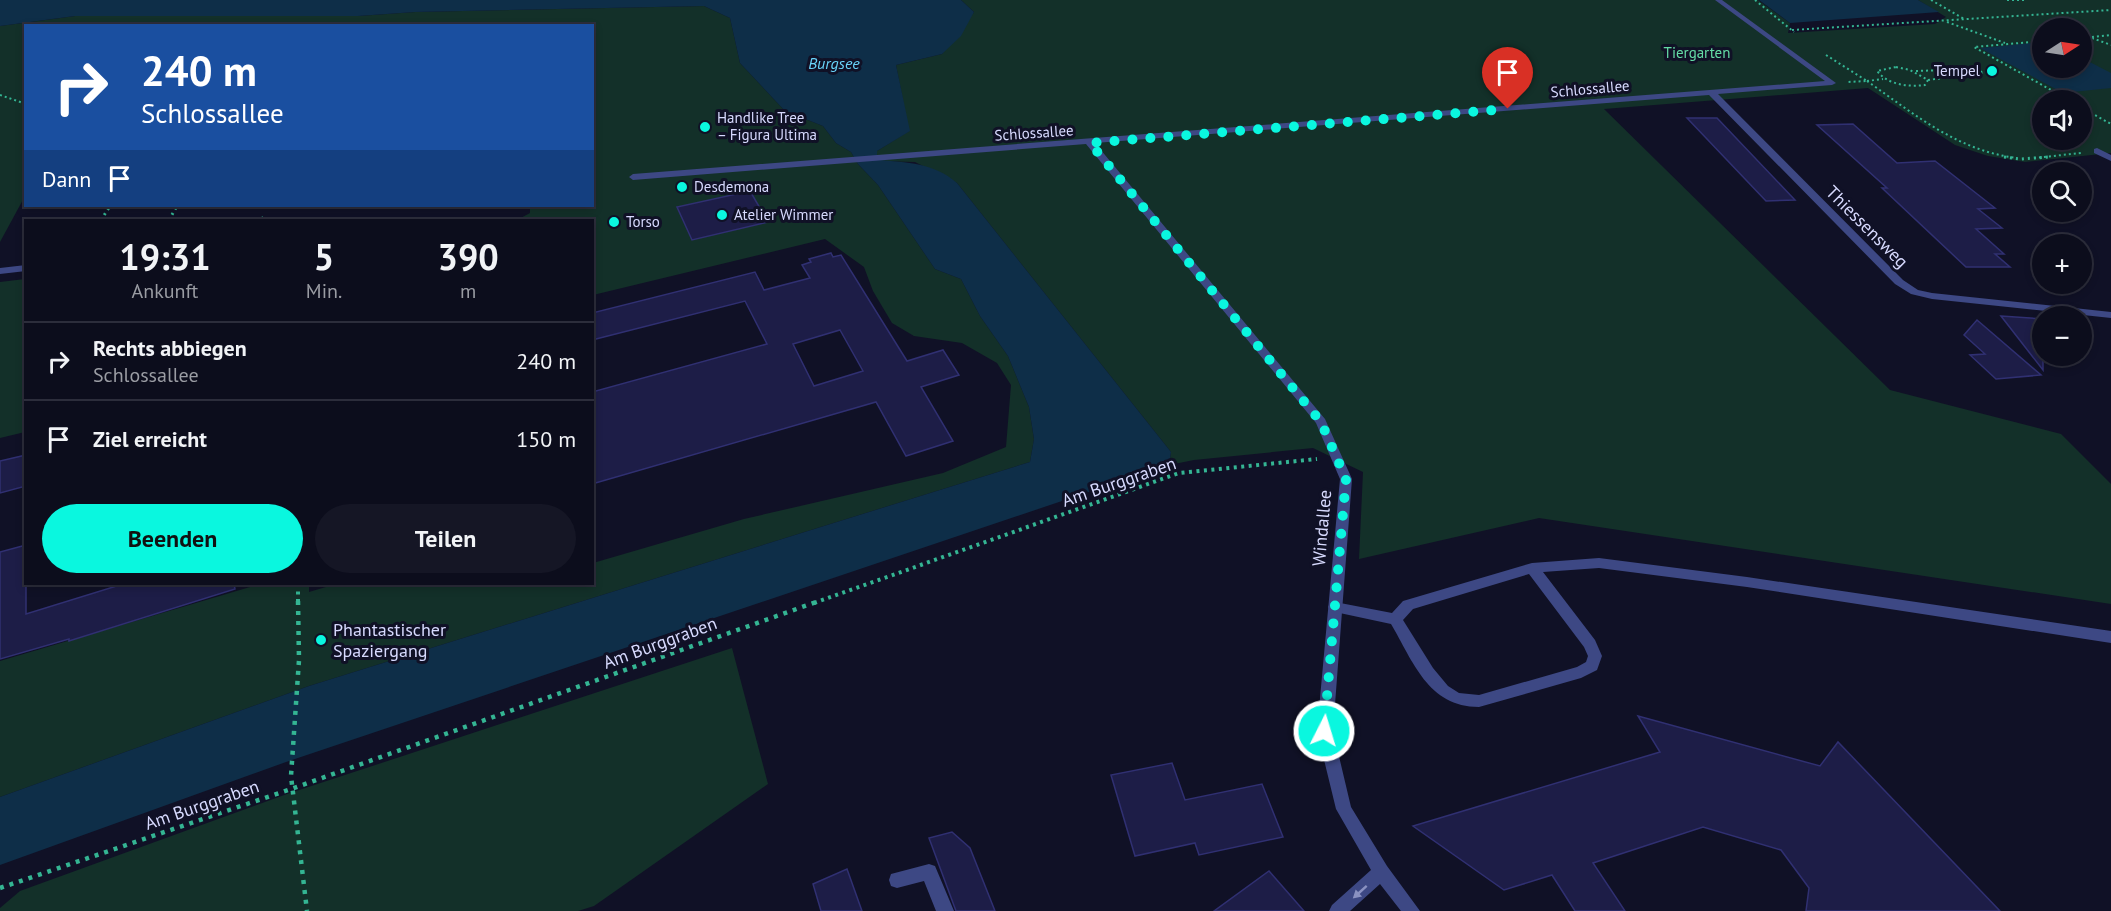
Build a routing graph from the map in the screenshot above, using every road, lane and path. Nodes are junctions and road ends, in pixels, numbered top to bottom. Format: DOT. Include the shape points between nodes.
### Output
graph roads {
  1 [pos="1718,0"];
  2 [pos="1755,0"];
  3 [pos="1931,0"];
  4 [pos="2007,0"];
  5 [pos="2026,0"];
  6 [pos="2111,10"];
  7 [pos="1965,19"];
  8 [pos="1943,21"];
  9 [pos="2111,35"];
  10 [pos="2092,37"];
  11 [pos="2092,38"];
  12 [pos="2032,42"];
  13 [pos="2008,44"];
  14 [pos="2111,45"];
  15 [pos="1914,71"];
  16 [pos="1883,79"];
  17 [pos="1928,80"];
  18 [pos="2051,90"];
  19 [pos="1711,92"];
  20 [pos="0,95"];
  21 [pos="24,103"];
  22 [pos="2092,114"];
  23 [pos="2111,124"];
  24 [pos="1090,143"];
  25 [pos="2097,151"];
  26 [pos="2111,158"];
  27 [pos="633,177"];
  28 [pos="263,218"];
  29 [pos="254,219"];
  30 [pos="24,268"];
  31 [pos="0,272"];
  32 [pos="2111,315"];
  33 [pos="1337,457"];
  34 [pos="1533,568"];
  35 [pos="298,585"];
  36 [pos="1335,606"];
  37 [pos="1395,619"];
  38 [pos="2111,637"];
  39 [pos="291,789"];
  40 [pos="1381,872"];
  41 [pos="897,880"];
  42 [pos="0,888"];
  43 [pos="307,911"];
  44 [pos="945,911"];
  45 [pos="1338,911"];
  46 [pos="1411,911"];
  1 -- 19 [label="street, Schlossallee" via="1832,83"];
  2 -- 8 [label="path" via="1792,30"];
  3 -- 7 [label="path"];
  4 -- 5 [label="path"];
  6 -- 7 [label="path"];
  7 -- 8 [label="path"];
  8 -- 13 [label="path"];
  9 -- 10 [label="path"];
  11 -- 14 [label="path"];
  12 -- 13 [label="path"];
  13 -- 18 [label="path" via="1974,47"];
  15 -- 16 [label="path" via="1881,69 1877,71"];
  15 -- 17 [label="path"];
  15 -- 17 [label="path" via="1977,69 1983,73"];
  16 -- 17 [label="path" via="1910,87 1925,85"];
  16 -- 25 [label="path" via="1866,81 1957,143 1979,151 2021,159"];
  19 -- 24 [label="street, Schlossallee"];
  19 -- 32 [label="street, Thiessensweg" via="1899,282 1915,292"];
  20 -- 21 [label="path"];
  22 -- 23 [label="path"];
  24 -- 27 [label="street, Schlossallee"];
  24 -- 33 [label="street, Windallee" via="1321,422"];
  25 -- 26 [label="street"];
  28 -- 29 [label="path"];
  30 -- 31 [label="street"];
  33 -- 36 [label="street, Windallee" via="1346,479"];
  33 -- 39 [label="path, Am Burggraben" via="1179,473"];
  34 -- 37 [label="street" via="1408,605"];
  34 -- 37 [label="street" via="1590,644 1595,656 1592,666 1581,672 1467,701 1450,696 1436,682"];
  34 -- 38 [label="street" via="1599,563 1633,566"];
  35 -- 39 [label="path" via="299,660"];
  36 -- 37 [label="street"];
  36 -- 40 [label="street, Windallee" via="1324,731 1344,809"];
  39 -- 42 [label="path, Am Burggraben"];
  39 -- 43 [label="path"];
  40 -- 45 [label="street, one-way"];
  40 -- 46 [label="street, Windallee"];
  41 -- 44 [label="street" via="929,872"];
}
